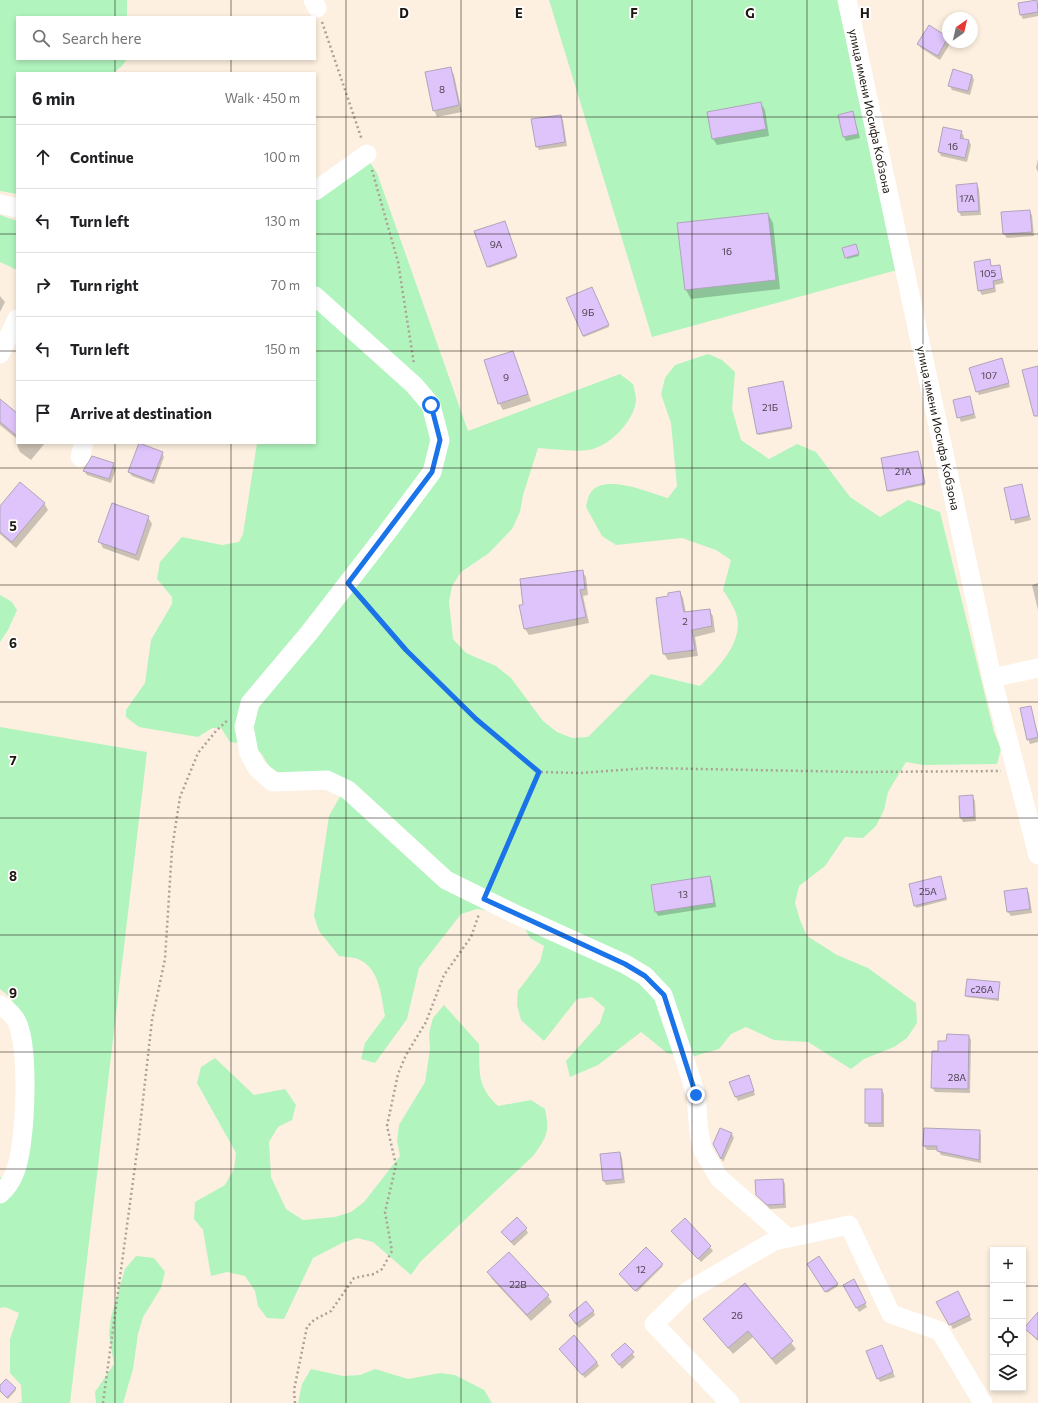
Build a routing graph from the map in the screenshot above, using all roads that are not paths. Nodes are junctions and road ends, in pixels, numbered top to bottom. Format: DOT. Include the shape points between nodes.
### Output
graph roads {
  1 [pos="847,0"];
  2 [pos="367,154"];
  3 [pos="316,190"];
  4 [pos="0,204"];
  5 [pos="16,208"];
  6 [pos="316,297"];
  7 [pos="16,321"];
  8 [pos="0,354"];
  9 [pos="1038,668"];
  10 [pos="992,678"];
  11 [pos="1038,855"];
  12 [pos="0,1005"];
  13 [pos="0,1194"];
  14 [pos="788,1238"];
  15 [pos="730,1403"];
  16 [pos="983,1403"];
  1 -- 10 [label="street, улица имени Иосифа Кобзона"];
  2 -- 3 [label="street"];
  4 -- 5 [label="street"];
  6 -- 14 [label="street" via="419,391 431,405 440,440 432,472 348,583 250,703 244,727 249,752 257,768 273,782 327,780 348,790 446,880 625,964 645,976 664,995 696,1095 702,1151 718,1178"];
  7 -- 8 [label="street"];
  9 -- 10 [label="street"];
  10 -- 11 [label="street, улица имени Иосифа Кобзона"];
  12 -- 13 [label="street" via="15,1019 20,1032 23,1053 24,1128 16,1170 7,1188"];
  14 -- 15 [label="street" via="774,1241 688,1291 654,1324"];
  14 -- 16 [label="street" via="849,1225 891,1314 940,1331"];
}
